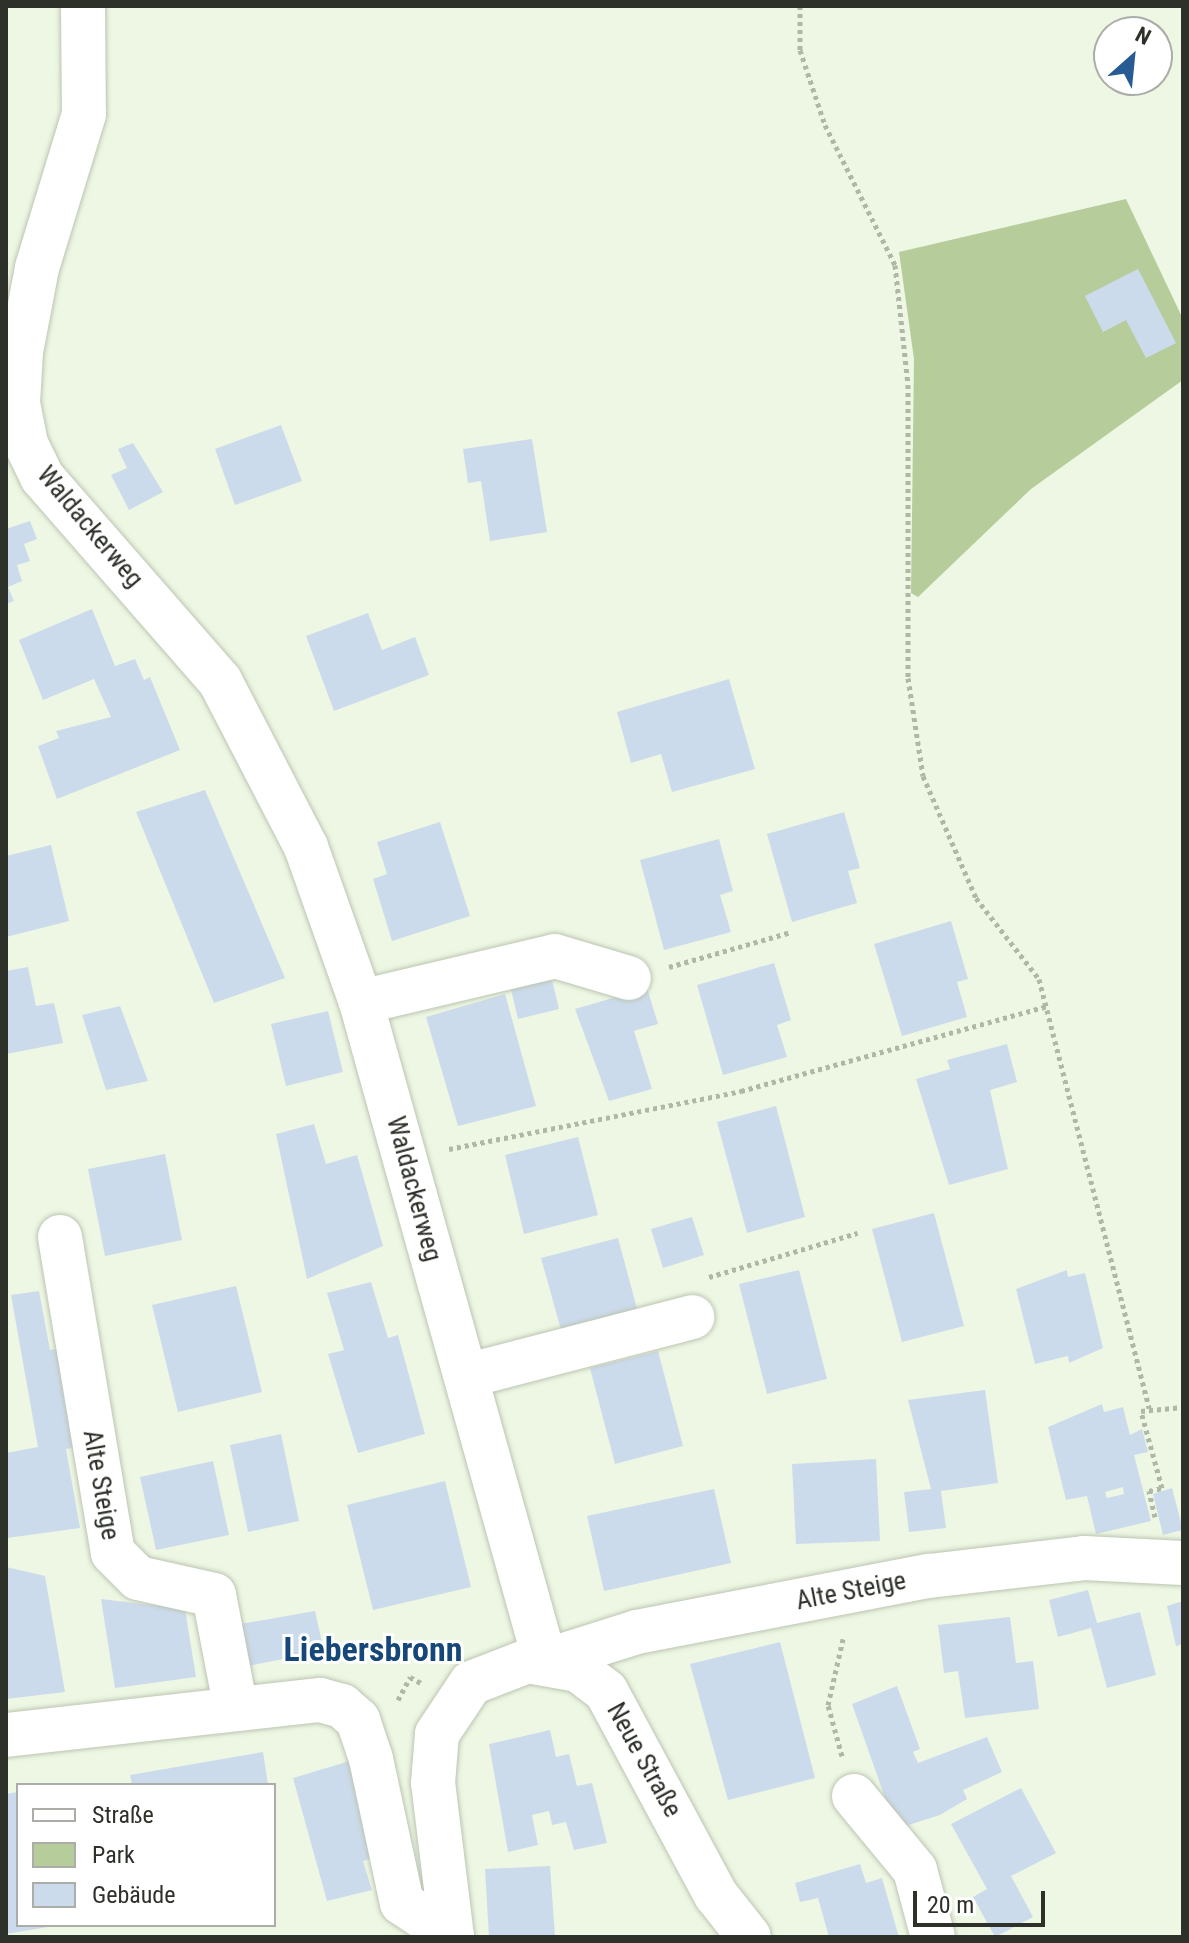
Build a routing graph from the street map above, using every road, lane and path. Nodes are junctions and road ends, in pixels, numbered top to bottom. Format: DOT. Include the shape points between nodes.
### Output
graph roads {
  1 [pos="83,6"];
  2 [pos="800,6"];
  3 [pos="12,403"];
  4 [pos="791,932"];
  5 [pos="629,978"];
  6 [pos="361,1002"];
  7 [pos="1047,1006"];
  8 [pos="448,1149"];
  9 [pos="858,1233"];
  10 [pos="60,1237"];
  11 [pos="694,1299"];
  12 [pos="466,1376"];
  13 [pos="1183,1407"];
  14 [pos="1149,1408"];
  15 [pos="1168,1552"];
  16 [pos="844,1645"];
  17 [pos="545,1661"];
  18 [pos="236,1709"];
  19 [pos="6,1735"];
  20 [pos="854,1796"];
  21 [pos="452,1937"];
  22 [pos="749,1937"];
  23 [pos="933,1937"];
  1 -- 3 [label="street, Waldackerweg" via="84,114 32,290"];
  2 -- 7 [label="path" via="805,69 861,198 893,253 907,361 908,678 923,776 976,898 1033,967"];
  3 -- 6 [label="street, Waldackerweg" via="42,477 200,656 258,747 316,870"];
  4 -- 5 [label="path"];
  5 -- 6 [label="street" via="555,956"];
  6 -- 12 [label="street, Waldackerweg"];
  7 -- 8 [label="path" via="741,1091"];
  7 -- 14 [label="path"];
  9 -- 11 [label="path"];
  10 -- 18 [label="street, Alte Steige" via="113,1553 138,1578 214,1595"];
  11 -- 12 [label="street"];
  12 -- 17 [label="street, Waldackerweg"];
  13 -- 14 [label="path"];
  14 -- 15 [label="path" via="1141,1411 1162,1488 1149,1491"];
  15 -- 17 [label="street, Alte Steige" via="929,1576 637,1632"];
  16 -- 20 [label="path" via="828,1713"];
  17 -- 21 [label="street, Neue Straße" via="511,1664 471,1683 437,1734 433,1783"];
  17 -- 22 [label="street, Neue Straße" via="586,1675 617,1706 706,1877"];
  18 -- 19 [label="street"];
  18 -- 21 [label="street" via="320,1700 353,1714 375,1773 402,1903"];
  20 -- 23 [label="street" via="915,1870"];
}
